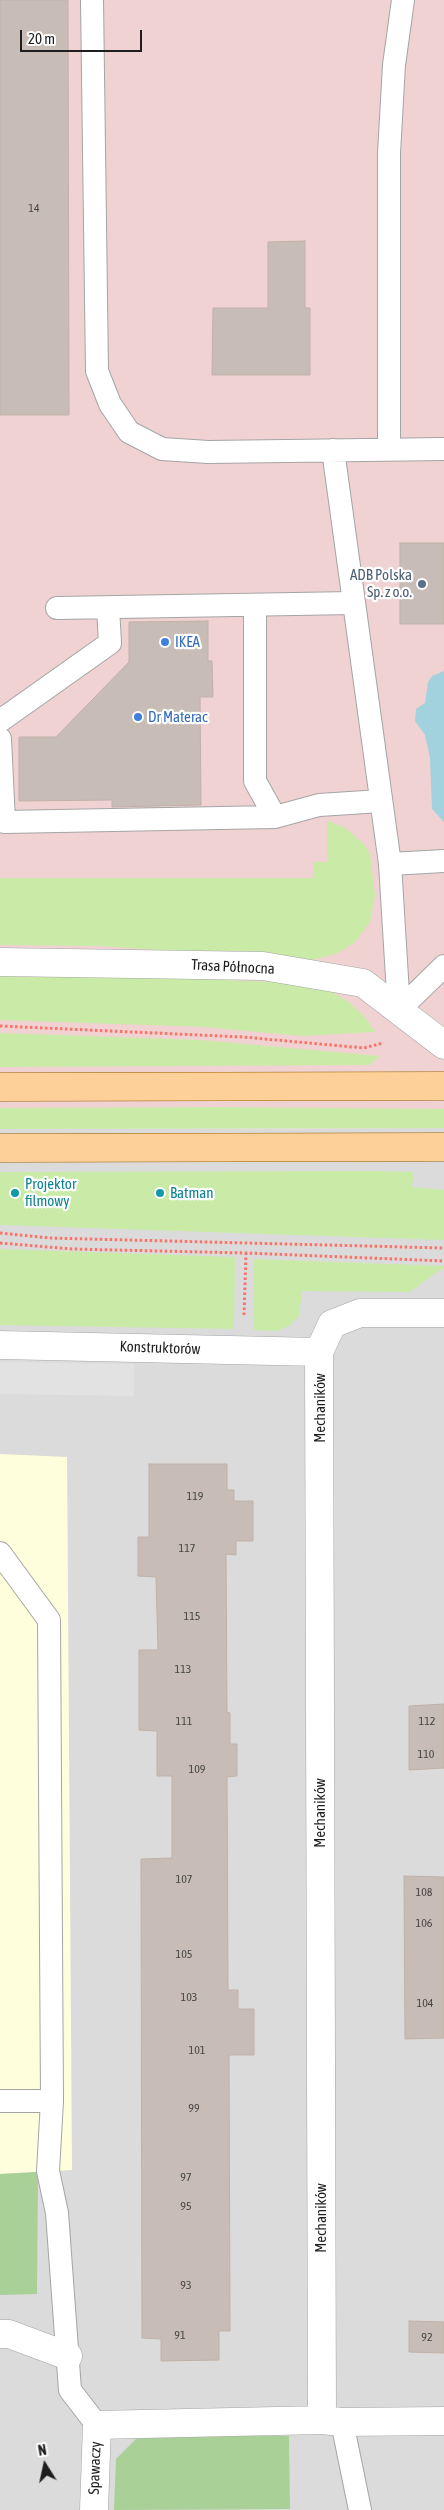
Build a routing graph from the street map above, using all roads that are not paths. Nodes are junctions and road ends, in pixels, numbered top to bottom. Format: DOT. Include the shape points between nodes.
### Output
graph roads {
  1 [pos="92,0"];
  2 [pos="403,0"];
  3 [pos="444,449"];
  4 [pos="333,450"];
  5 [pos="389,450"];
  6 [pos="354,603"];
  7 [pos="255,605"];
  8 [pos="57,608"];
  9 [pos="108,608"];
  10 [pos="0,721"];
  11 [pos="0,739"];
  12 [pos="381,801"];
  13 [pos="275,817"];
  14 [pos="444,861"];
  15 [pos="390,864"];
  16 [pos="0,962"];
  17 [pos="444,966"];
  18 [pos="399,1010"];
  19 [pos="436,1039"];
  20 [pos="444,1086"];
  21 [pos="0,1087"];
  22 [pos="444,1147"];
  23 [pos="0,1148"];
  24 [pos="444,1313"];
  25 [pos="0,1345"];
  26 [pos="319,1352"];
  27 [pos="0,1553"];
  28 [pos="52,2101"];
  29 [pos="0,2102"];
  30 [pos="0,2334"];
  31 [pos="68,2356"];
  32 [pos="332,2421"];
  33 [pos="444,2422"];
  34 [pos="97,2425"];
  35 [pos="94,2510"];
  36 [pos="360,2510"];
  1 -- 4 [label="lane" via="96,371 110,404 129,432 162,449 208,452"];
  2 -- 5 [label="lane" via="394,65 388,153"];
  3 -- 5 [label="lane"];
  4 -- 5 [label="lane"];
  4 -- 6 [label="lane"];
  6 -- 7 [label="lane"];
  6 -- 12 [label="lane"];
  7 -- 9 [label="lane"];
  7 -- 13 [label="lane" via="255,781"];
  8 -- 9 [label="lane"];
  9 -- 10 [label="lane" via="110,643"];
  11 -- 13 [label="lane" via="4,822"];
  12 -- 13 [label="lane" via="318,805"];
  12 -- 15 [label="lane"];
  14 -- 15 [label="lane"];
  15 -- 18 [label="lane"];
  16 -- 18 [label="street, Trasa Północna" via="263,966 363,983"];
  17 -- 18 [label="lane"];
  18 -- 19 [label="street, Trasa Północna"];
  20 -- 21 [label="main road"];
  22 -- 23 [label="main road"];
  24 -- 26 [label="street, Mechaników" via="360,1313 332,1324"];
  25 -- 26 [label="street, Konstruktorów"];
  26 -- 32 [label="street, Mechaników"];
  27 -- 28 [label="lane" via="49,1620"];
  28 -- 29 [label="lane"];
  28 -- 31 [label="lane" via="48,2171 57,2213"];
  30 -- 31 [label="street" via="9,2334"];
  31 -- 34 [label="lane" via="70,2390"];
  32 -- 33 [label="street"];
  32 -- 34 [label="street"];
  32 -- 36 [label="lane"];
  34 -- 35 [label="street, Spawaczy"];
}
